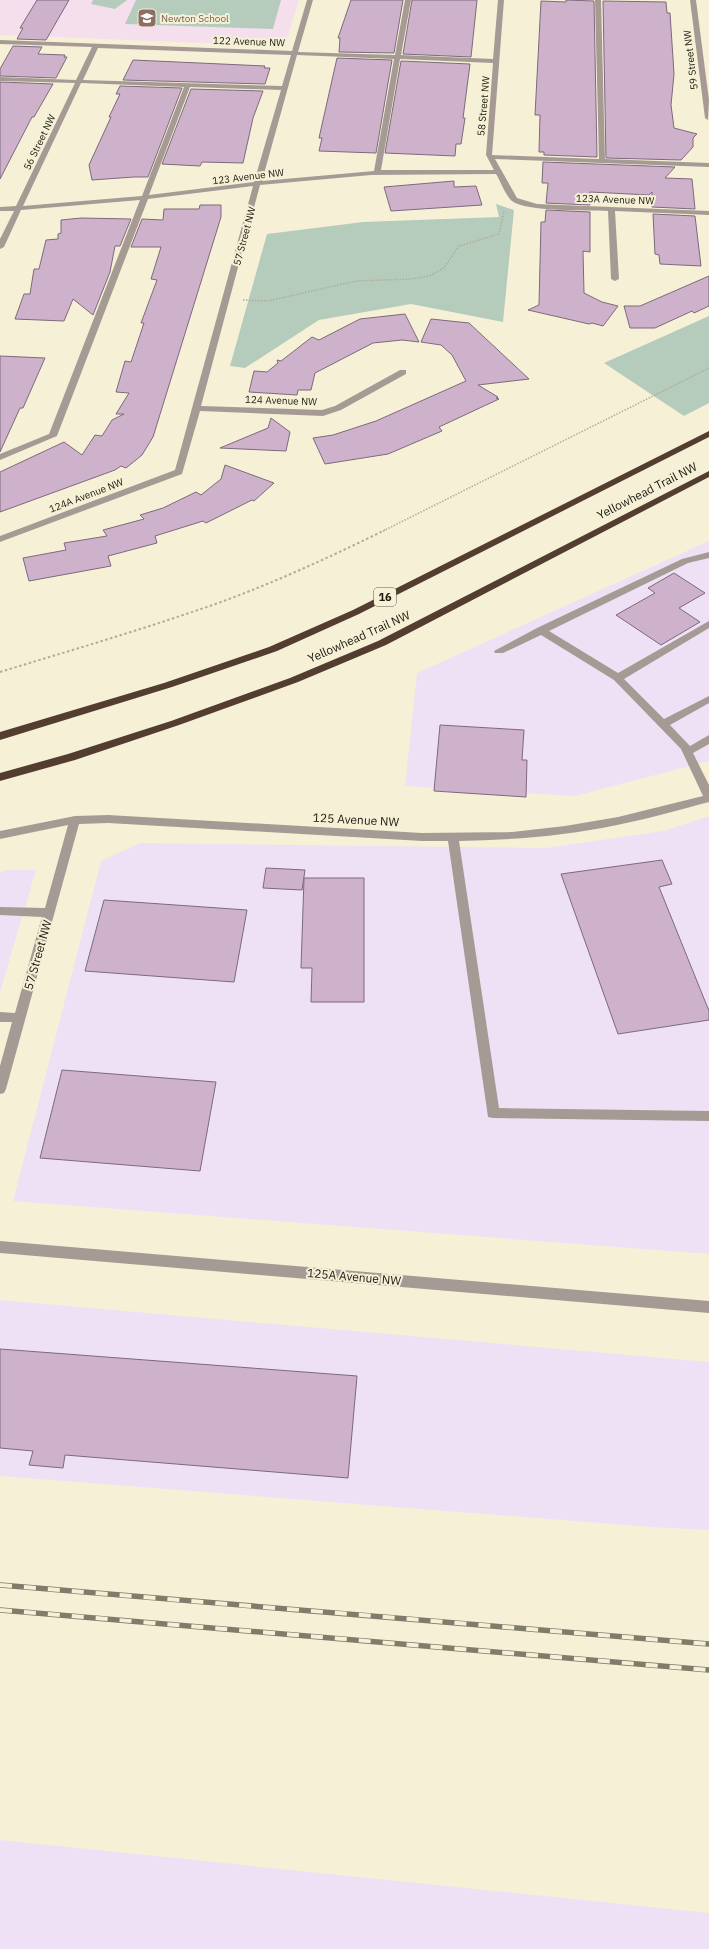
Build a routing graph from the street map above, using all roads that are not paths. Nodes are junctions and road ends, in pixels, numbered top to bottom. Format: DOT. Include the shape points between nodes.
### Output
graph roads {
  1 [pos="310,0"];
  2 [pos="408,0"];
  3 [pos="501,0"];
  4 [pos="598,0"];
  5 [pos="693,0"];
  6 [pos="0,42"];
  7 [pos="96,45"];
  8 [pos="296,53"];
  9 [pos="398,57"];
  10 [pos="497,60"];
  11 [pos="701,68"];
  12 [pos="709,68"];
  13 [pos="0,79"];
  14 [pos="79,83"];
  15 [pos="188,85"];
  16 [pos="286,88"];
  17 [pos="708,118"];
  18 [pos="490,157"];
  19 [pos="602,161"];
  20 [pos="709,166"];
  21 [pos="377,172"];
  22 [pos="499,172"];
  23 [pos="258,185"];
  24 [pos="144,198"];
  25 [pos="0,209"];
  26 [pos="18,209"];
  27 [pos="611,209"];
  28 [pos="709,213"];
  29 [pos="0,247"];
  30 [pos="615,279"];
  31 [pos="403,372"];
  32 [pos="197,408"];
  33 [pos="709,434"];
  34 [pos="0,457"];
  35 [pos="179,472"];
  36 [pos="709,474"];
  37 [pos="0,539"];
  38 [pos="709,555"];
  39 [pos="709,624"];
  40 [pos="540,630"];
  41 [pos="499,651"];
  42 [pos="618,678"];
  43 [pos="709,699"];
  44 [pos="662,725"];
  45 [pos="0,736"];
  46 [pos="709,739"];
  47 [pos="688,752"];
  48 [pos="0,777"];
  49 [pos="709,797"];
  50 [pos="75,820"];
  51 [pos="0,835"];
  52 [pos="453,837"];
  53 [pos="0,911"];
  54 [pos="50,912"];
  55 [pos="0,1017"];
  56 [pos="20,1018"];
  57 [pos="0,1089"];
  58 [pos="709,1116"];
  59 [pos="0,1248"];
  60 [pos="709,1307"];
  1 -- 8 [label="street, 57 Street NW"];
  2 -- 9 [label="street"];
  3 -- 10 [label="street, 58 Street NW"];
  4 -- 19 [label="street"];
  5 -- 11 [label="street, 59 Street NW"];
  6 -- 7 [label="street, 122 Avenue NW"];
  7 -- 8 [label="street, 122 Avenue NW"];
  7 -- 14 [label="street, 56 Street NW"];
  8 -- 9 [label="street, 122 Avenue NW"];
  8 -- 16 [label="street, 57 Street NW"];
  9 -- 10 [label="street, 122 Avenue NW"];
  9 -- 21 [label="street"];
  10 -- 18 [label="street, 58 Street NW"];
  11 -- 12 [label="street"];
  11 -- 17 [label="street, 59 Street NW"];
  13 -- 14 [label="street"];
  14 -- 15 [label="street"];
  14 -- 26 [label="street, 56 Street NW"];
  15 -- 16 [label="street"];
  15 -- 24 [label="street"];
  16 -- 23 [label="street, 57 Street NW"];
  18 -- 19 [label="street"];
  18 -- 22 [label="street"];
  19 -- 20 [label="street"];
  21 -- 22 [label="street, 123 Avenue NW"];
  21 -- 23 [label="street, 123 Avenue NW"];
  22 -- 27 [label="street, 123A Avenue NW" via="511,195 520,202 537,206"];
  23 -- 24 [label="street, 123 Avenue NW"];
  23 -- 32 [label="street, 57 Street NW"];
  24 -- 26 [label="street, 123 Avenue NW"];
  24 -- 34 [label="street" via="53,436"];
  25 -- 26 [label="street, 123 Avenue NW"];
  26 -- 29 [label="street, 56 Street NW"];
  27 -- 28 [label="street, 123A Avenue NW"];
  27 -- 30 [label="street"];
  31 -- 32 [label="street, 124 Avenue NW" via="338,408 323,413"];
  32 -- 35 [label="street, 57 Street NW"];
  33 -- 45 [label="highway, Yellowhead Trail NW / 16" via="356,612 273,649 168,685"];
  35 -- 37 [label="street, 124A Avenue NW"];
  36 -- 48 [label="highway, Yellowhead Trail NW" via="382,643 294,680 175,724"];
  38 -- 40 [label="street" via="685,561"];
  39 -- 42 [label="street"];
  40 -- 41 [label="street"];
  40 -- 42 [label="street"];
  42 -- 44 [label="street"];
  43 -- 44 [label="street"];
  44 -- 47 [label="street"];
  46 -- 47 [label="street"];
  47 -- 49 [label="street"];
  49 -- 52 [label="street, 125 Avenue NW" via="655,813 566,830 512,836"];
  50 -- 51 [label="street, 125 Avenue NW"];
  50 -- 52 [label="street, 125 Avenue NW" via="142,820"];
  50 -- 54 [label="street, 57 Street NW"];
  52 -- 58 [label="street" via="493,1113"];
  53 -- 54 [label="street"];
  54 -- 56 [label="street, 57 Street NW"];
  55 -- 56 [label="street"];
  56 -- 57 [label="street, 57 Street NW"];
  59 -- 60 [label="street, 125A Avenue NW"];
}
